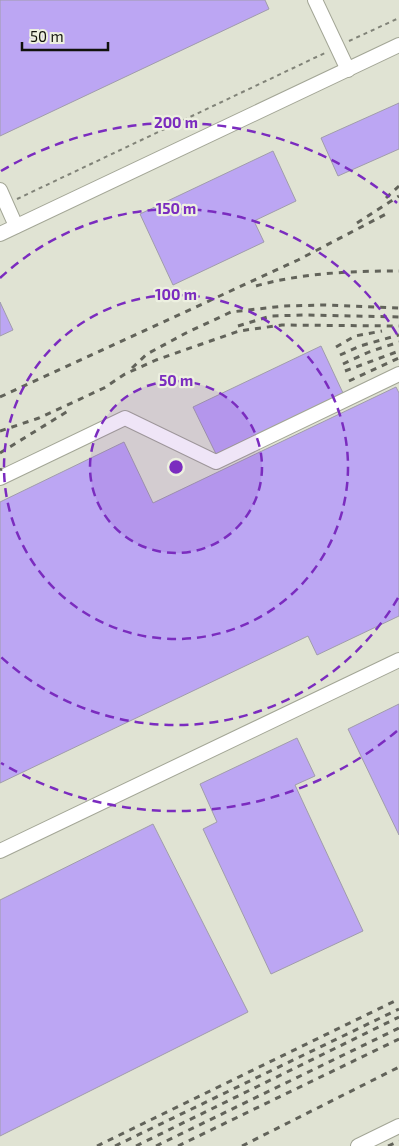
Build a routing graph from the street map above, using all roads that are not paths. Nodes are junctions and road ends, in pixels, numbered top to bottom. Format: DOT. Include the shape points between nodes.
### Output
graph roads {
  1 [pos="315,0"];
  2 [pos="399,45"];
  3 [pos="348,70"];
  4 [pos="0,190"];
  5 [pos="16,226"];
  6 [pos="0,234"];
  7 [pos="399,374"];
  8 [pos="0,478"];
  9 [pos="399,660"];
  10 [pos="0,851"];
  11 [pos="399,1126"];
  12 [pos="358,1146"];
  1 -- 3 [label="lane"];
  2 -- 3 [label="lane"];
  3 -- 5 [label="lane"];
  4 -- 5 [label="lane"];
  5 -- 6 [label="lane"];
  7 -- 8 [label="lane" via="216,462 125,418"];
  9 -- 10 [label="lane"];
  11 -- 12 [label="lane"];
}
